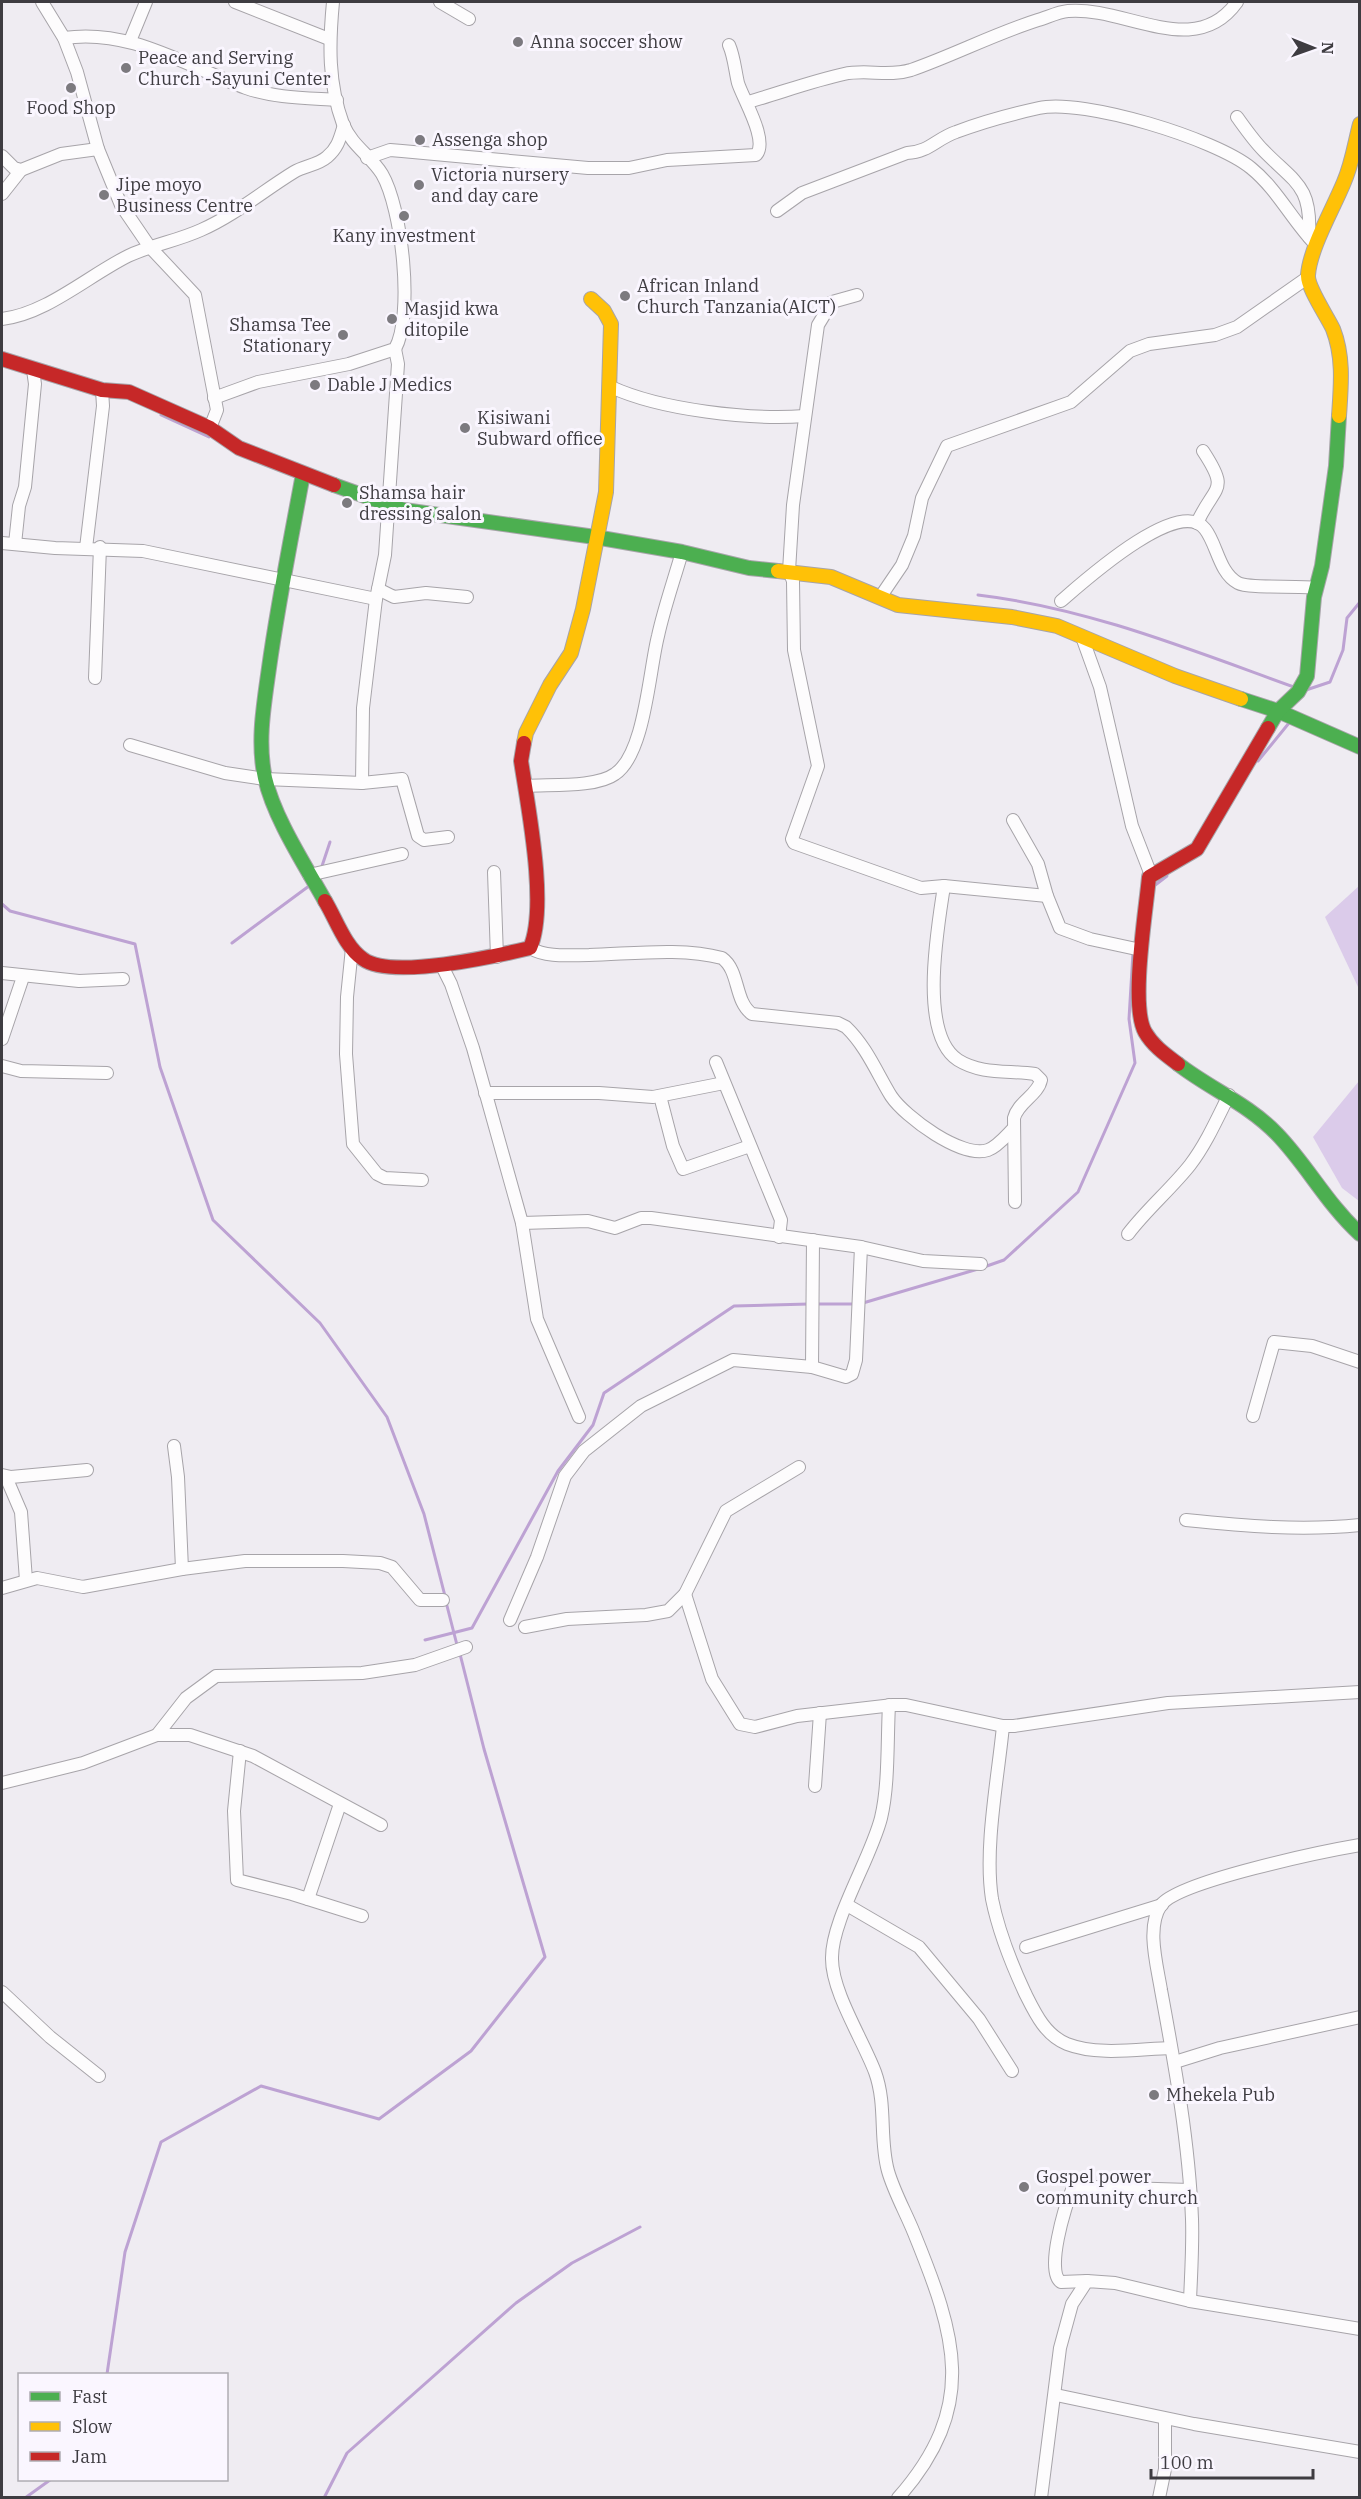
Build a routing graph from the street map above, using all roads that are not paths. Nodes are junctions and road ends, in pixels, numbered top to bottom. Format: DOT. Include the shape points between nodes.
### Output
graph roads {
  1 [pos="42,2"];
  2 [pos="146,2"];
  3 [pos="235,2"];
  4 [pos="333,2"];
  5 [pos="440,2"];
  6 [pos="1237,2"];
  7 [pos="469,19"];
  8 [pos="64,38"];
  9 [pos="329,39"];
  10 [pos="130,41"];
  11 [pos="729,45"];
  12 [pos="337,100"];
  13 [pos="748,102"];
  14 [pos="1237,117"];
  15 [pos="1359,124"];
  16 [pos="344,125"];
  17 [pos="98,149"];
  18 [pos="2,156"];
  19 [pos="367,158"];
  20 [pos="21,170"];
  21 [pos="2,194"];
  22 [pos="777,211"];
  23 [pos="1312,240"];
  24 [pos="149,246"];
  25 [pos="1307,278"];
  26 [pos="857,295"];
  27 [pos="591,299"];
  28 [pos="2,319"];
  29 [pos="395,349"];
  30 [pos="2,359"];
  31 [pos="33,370"];
  32 [pos="611,387"];
  33 [pos="102,390"];
  34 [pos="214,398"];
  35 [pos="805,417"];
  36 [pos="210,428"];
  37 [pos="1203,451"];
  38 [pos="303,474"];
  39 [pos="388,503"];
  40 [pos="1197,522"];
  41 [pos="595,537"];
  42 [pos="2,543"];
  43 [pos="15,544"];
  44 [pos="86,548"];
  45 [pos="100,548"];
  46 [pos="682,552"];
  47 [pos="789,571"];
  48 [pos="283,580"];
  49 [pos="1316,588"];
  50 [pos="377,594"];
  51 [pos="881,596"];
  52 [pos="467,597"];
  53 [pos="1061,601"];
  54 [pos="1082,637"];
  55 [pos="96,678"];
  56 [pos="1278,711"];
  57 [pos="130,746"];
  58 [pos="1359,747"];
  59 [pos="265,779"];
  60 [pos="362,783"];
  61 [pos="525,786"];
  62 [pos="1013,820"];
  63 [pos="448,837"];
  64 [pos="402,854"];
  65 [pos="495,872"];
  66 [pos="309,874"];
  67 [pos="1151,875"];
  68 [pos="944,886"];
  69 [pos="1047,896"];
  70 [pos="352,948"];
  71 [pos="530,948"];
  72 [pos="1141,950"];
  73 [pos="497,957"];
  74 [pos="441,964"];
  75 [pos="2,973"];
  76 [pos="23,977"];
  77 [pos="123,979"];
  78 [pos="2,1039"];
  79 [pos="716,1062"];
  80 [pos="2,1066"];
  81 [pos="107,1073"];
  82 [pos="724,1083"];
  83 [pos="485,1094"];
  84 [pos="1229,1095"];
  85 [pos="660,1096"];
  86 [pos="1013,1129"];
  87 [pos="750,1146"];
  88 [pos="422,1180"];
  89 [pos="1015,1202"];
  90 [pos="522,1223"];
  91 [pos="1128,1234"];
  92 [pos="1359,1234"];
  93 [pos="779,1236"];
  94 [pos="813,1240"];
  95 [pos="861,1247"];
  96 [pos="981,1264"];
  97 [pos="1359,1362"];
  98 [pos="812,1367"];
  99 [pos="1253,1416"];
  100 [pos="579,1417"];
  101 [pos="174,1446"];
  102 [pos="799,1467"];
  103 [pos="87,1470"];
  104 [pos="4,1476"];
  105 [pos="1186,1520"];
  106 [pos="1359,1525"];
  107 [pos="182,1569"];
  108 [pos="26,1580"];
  109 [pos="2,1588"];
  110 [pos="685,1594"];
  111 [pos="443,1600"];
  112 [pos="510,1620"];
  113 [pos="525,1627"];
  114 [pos="466,1647"];
  115 [pos="1359,1692"];
  116 [pos="889,1706"];
  117 [pos="820,1713"];
  118 [pos="1003,1726"];
  119 [pos="157,1735"];
  120 [pos="240,1751"];
  121 [pos="2,1783"];
  122 [pos="815,1786"];
  123 [pos="340,1804"];
  124 [pos="381,1825"];
  125 [pos="1359,1845"];
  126 [pos="308,1899"];
  127 [pos="847,1905"];
  128 [pos="1162,1905"];
  129 [pos="362,1916"];
  130 [pos="1026,1947"];
  131 [pos="2,1992"];
  132 [pos="1359,2017"];
  133 [pos="1171,2048"];
  134 [pos="1175,2062"];
  135 [pos="1012,2071"];
  136 [pos="99,2076"];
  137 [pos="1190,2190"];
  138 [pos="1087,2281"];
  139 [pos="1190,2301"];
  140 [pos="1359,2329"];
  141 [pos="1056,2395"];
  142 [pos="1165,2419"];
  143 [pos="1359,2452"];
  144 [pos="898,2498"];
  145 [pos="1041,2498"];
  146 [pos="1159,2498"];
  1 -- 8 [label="street"];
  2 -- 10 [label="street"];
  3 -- 9 [label="street"];
  4 -- 9 [label="street"];
  5 -- 7 [label="street"];
  6 -- 13 [label="street" via="1213,24 1196,30 1166,28 1094,10 1066,11 895,74 846,74"];
  8 -- 10 [label="street" via="97,36"];
  8 -- 17 [label="street"];
  9 -- 12 [label="street"];
  10 -- 12 [label="street" via="249,89"];
  11 -- 13 [label="street"];
  12 -- 16 [label="street"];
  13 -- 19 [label="street" via="760,142 759,152 747,156 674,159 629,168 588,168 390,150"];
  14 -- 23 [label="street" via="1303,191"];
  15 -- 23 [label="street" via="1346,178 1324,231"];
  16 -- 19 [label="street"];
  16 -- 24 [label="street" via="334,151 324,159 296,171 200,231"];
  17 -- 20 [label="street" via="61,154"];
  17 -- 24 [label="street" via="121,205"];
  18 -- 20 [label="street"];
  19 -- 29 [label="street" via="377,166 390,194 404,268 402,336"];
  20 -- 21 [label="street"];
  22 -- 23 [label="street" via="802,193 908,153 922,153 956,131 1042,107 1120,115 1188,137 1236,158 1274,190"];
  23 -- 25 [label="street"];
  24 -- 28 [label="street" via="70,288 49,304"];
  24 -- 34 [label="street" via="195,295"];
  25 -- 49 [label="street" via="1333,330 1342,374 1335,466"];
  25 -- 51 [label="street" via="1238,327 1130,351 1071,402 947,446 922,498 914,536 902,565"];
  26 -- 35 [label="street" via="832,302 818,325"];
  27 -- 32 [label="street" via="611,324"];
  29 -- 34 [label="street" via="350,363 258,382"];
  29 -- 39 [label="street" via="398,364"];
  30 -- 31 [label="street"];
  31 -- 33 [label="street"];
  31 -- 43 [label="street" via="25,487"];
  32 -- 35 [label="street" via="632,397 685,407 772,419"];
  32 -- 41 [label="street" via="606,492"];
  33 -- 36 [label="street" via="129,392"];
  33 -- 44 [label="street"];
  34 -- 36 [label="street" via="217,410"];
  35 -- 47 [label="street"];
  36 -- 38 [label="street" via="239,448"];
  37 -- 40 [label="street" via="1217,470 1218,482"];
  38 -- 39 [label="street"];
  38 -- 48 [label="street"];
  39 -- 41 [label="street" via="404,510"];
  39 -- 50 [label="street" via="385,555"];
  40 -- 49 [label="street" via="1206,530 1237,583"];
  40 -- 53 [label="street" via="1181,522 1139,539"];
  41 -- 46 [label="street"];
  41 -- 61 [label="street" via="571,653 540,705 522,747"];
  42 -- 43 [label="street"];
  43 -- 44 [label="street"];
  44 -- 45 [label="street"];
  45 -- 48 [label="street" via="143,551"];
  45 -- 55 [label="street"];
  46 -- 47 [label="street" via="749,568"];
  46 -- 61 [label="street" via="626,766 595,782"];
  47 -- 51 [label="street" via="831,576"];
  47 -- 68 [label="street" via="793,581 794,650 818,766 792,839 794,843 921,888"];
  48 -- 50 [label="street"];
  48 -- 59 [label="street" via="262,719"];
  49 -- 56 [label="street" via="1307,676 1298,692"];
  50 -- 52 [label="street"];
  50 -- 60 [label="street" via="363,708"];
  51 -- 54 [label="street" via="898,605 1012,617 1057,626"];
  54 -- 56 [label="street" via="1175,676"];
  54 -- 67 [label="street" via="1100,687 1132,826"];
  56 -- 58 [label="street"];
  56 -- 67 [label="street" via="1197,849"];
  57 -- 59 [label="street" via="225,773"];
  59 -- 60 [label="street"];
  59 -- 66 [label="street"];
  60 -- 63 [label="street" via="403,780 418,836 424,840"];
  61 -- 71 [label="street" via="536,902 535,944"];
  62 -- 69 [label="street" via="1038,864"];
  64 -- 66 [label="street"];
  65 -- 73 [label="street"];
  66 -- 70 [label="street"];
  67 -- 72 [label="street"];
  68 -- 69 [label="street"];
  68 -- 86 [label="street" via="935,947 934,989 940,1032 951,1053 973,1067 1039,1076 1040,1085 1015,1112"];
  69 -- 72 [label="street" via="1058,924 1065,931"];
  70 -- 74 [label="street" via="372,963"];
  70 -- 88 [label="street" via="346,1054 353,1144 377,1174 399,1180"];
  71 -- 73 [label="street"];
  71 -- 86 [label="street" via="564,955 662,953 722,958 752,1014 846,1027 897,1104 939,1136 983,1151 993,1148"];
  72 -- 84 [label="street" via="1138,1003 1143,1031 1181,1067"];
  73 -- 74 [label="street"];
  74 -- 83 [label="street" via="458,1003"];
  75 -- 76 [label="street"];
  76 -- 77 [label="street"];
  76 -- 78 [label="street"];
  79 -- 82 [label="street"];
  80 -- 81 [label="street" via="21,1071"];
  82 -- 85 [label="street"];
  82 -- 87 [label="street"];
  83 -- 85 [label="street"];
  83 -- 90 [label="street"];
  84 -- 91 [label="street" via="1197,1155"];
  84 -- 92 [label="street" via="1276,1134 1338,1214"];
  85 -- 87 [label="street" via="683,1168"];
  86 -- 89 [label="street"];
  87 -- 93 [label="street" via="781,1220"];
  90 -- 93 [label="street" via="588,1221 615,1228 641,1218"];
  90 -- 100 [label="street" via="534,1311"];
  93 -- 94 [label="street"];
  94 -- 95 [label="street"];
  94 -- 98 [label="street"];
  95 -- 96 [label="street" via="923,1261"];
  95 -- 98 [label="street" via="854,1372 846,1377"];
  97 -- 99 [label="street" via="1312,1346 1274,1342"];
  98 -- 112 [label="street" via="742,1359 727,1362 641,1406 584,1451 565,1476"];
  101 -- 107 [label="street"];
  102 -- 110 [label="street" via="726,1511"];
  103 -- 104 [label="street"];
  104 -- 108 [label="street" via="21,1512"];
  105 -- 106 [label="street" via="1275,1528"];
  107 -- 108 [label="street" via="83,1587 37,1578"];
  107 -- 111 [label="street" via="263,1561 380,1563 392,1567 420,1600"];
  108 -- 109 [label="street"];
  110 -- 113 [label="street" via="676,1605 659,1614 567,1618"];
  110 -- 117 [label="street" via="712,1679 740,1724 755,1727"];
  114 -- 119 [label="street" via="415,1665 362,1673 216,1676 186,1698"];
  115 -- 118 [label="street" via="1168,1703"];
  116 -- 117 [label="street"];
  116 -- 118 [label="street"];
  116 -- 127 [label="street" via="881,1819"];
  117 -- 122 [label="street"];
  118 -- 133 [label="street" via="991,1845 992,1899 1035,2014 1051,2036 1068,2044 1111,2050"];
  119 -- 120 [label="street" via="190,1735"];
  119 -- 121 [label="street" via="83,1763"];
  120 -- 123 [label="street"];
  120 -- 126 [label="street" via="234,1811 237,1880"];
  123 -- 124 [label="street"];
  123 -- 126 [label="street"];
  125 -- 128 [label="street" via="1245,1871 1176,1894"];
  126 -- 129 [label="street"];
  127 -- 135 [label="street" via="919,1947 979,2019"];
  127 -- 144 [label="street" via="832,1954 834,1980 881,2088 888,2169 937,2289 952,2347 950,2390 939,2440"];
  128 -- 130 [label="street"];
  128 -- 133 [label="street" via="1154,1924 1155,1956"];
  131 -- 136 [label="street"];
  132 -- 134 [label="street"];
  133 -- 134 [label="street"];
  134 -- 137 [label="street"];
  137 -- 138 [label="street" via="1072,2190 1055,2255 1057,2277 1061,2282"];
  137 -- 139 [label="street"];
  138 -- 139 [label="street" via="1115,2283"];
  138 -- 141 [label="street" via="1067,2320"];
  139 -- 140 [label="street"];
  141 -- 142 [label="street"];
  141 -- 145 [label="street"];
  142 -- 143 [label="street"];
  142 -- 146 [label="street" via="1166,2469"];
}
